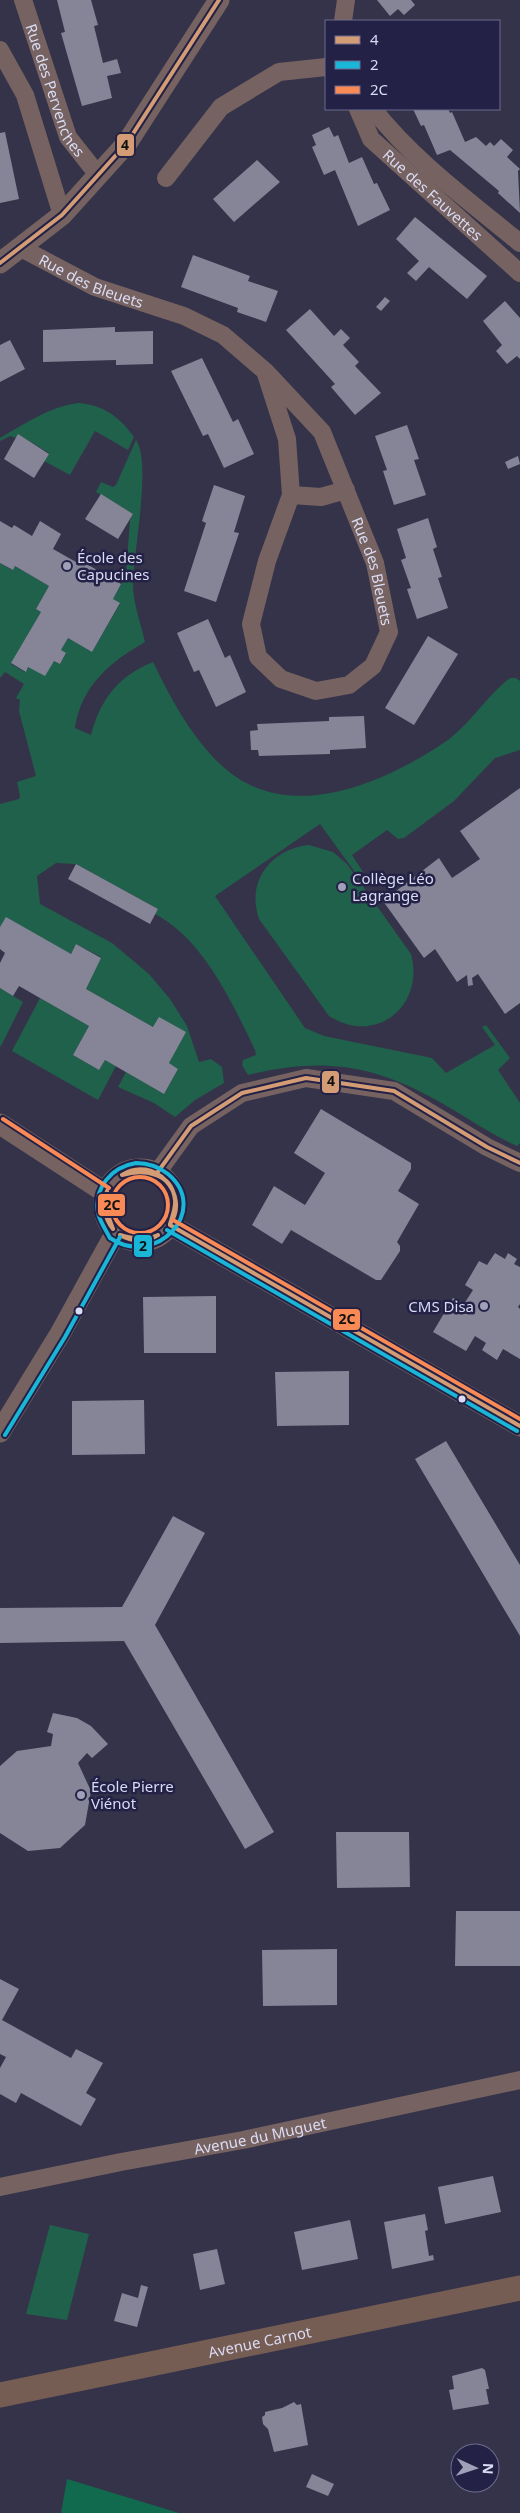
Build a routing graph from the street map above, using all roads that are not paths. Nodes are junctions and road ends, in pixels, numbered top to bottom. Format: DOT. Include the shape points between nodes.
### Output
graph roads {
  1 [pos="23,0"];
  2 [pos="219,0"];
  3 [pos="346,0"];
  4 [pos="343,20"];
  5 [pos="0,50"];
  6 [pos="325,67"];
  7 [pos="358,110"];
  8 [pos="374,110"];
  9 [pos="98,175"];
  10 [pos="166,178"];
  11 [pos="62,215"];
  12 [pos="520,243"];
  13 [pos="21,248"];
  14 [pos="0,263"];
  15 [pos="520,273"];
  16 [pos="264,371"];
  17 [pos="346,490"];
  18 [pos="290,495"];
  19 [pos="0,1124"];
  20 [pos="520,1163"];
  21 [pos="157,1173"];
  22 [pos="106,1193"];
  23 [pos="170,1225"];
  24 [pos="115,1234"];
  25 [pos="520,1426"];
  26 [pos="0,1432"];
  27 [pos="520,2080"];
  28 [pos="0,2187"];
  29 [pos="520,2288"];
  30 [pos="0,2395"];
  1 -- 9 [label="street, Rue des Pervenches" via="68,137"];
  2 -- 9 [label="street" via="127,143"];
  3 -- 4 [label="street"];
  5 -- 11 [label="street" via="25,95"];
  6 -- 10 [label="street" via="280,72 220,107"];
  7 -- 15 [label="street, Rue des Fauvettes" via="371,139"];
  8 -- 12 [label="street, Rue des Fauvettes" via="394,135"];
  9 -- 11 [label="street"];
  11 -- 13 [label="street"];
  13 -- 14 [label="street"];
  13 -- 16 [label="street, Rue des Bleuets" via="95,287 184,316 223,335"];
  16 -- 17 [label="street, Rue des Bleuets" via="322,432"];
  16 -- 18 [label="street, Rue des Bleuets" via="287,439"];
  17 -- 18 [label="street" via="321,497"];
  17 -- 18 [label="street, Rue des Bleuets" via="375,563 389,632 373,666 349,685 316,691 281,679 258,657 250,624"];
  19 -- 22 [label="street"];
  20 -- 21 [label="street" via="394,1091 306,1078 242,1094 191,1126"];
  21 -- 22 [label="street" via="130,1170 118,1176"];
  21 -- 23 [label="street" via="173,1189 175,1214"];
  22 -- 24 [label="street" via="104,1209"];
  23 -- 24 [label="street" via="161,1235 150,1240 137,1241"];
  23 -- 25 [label="street"];
  24 -- 26 [label="street" via="60,1334"];
  27 -- 28 [label="street, Avenue du Muguet" via="242,2140"];
  29 -- 30 [label="main road, Avenue Carnot"];
}
